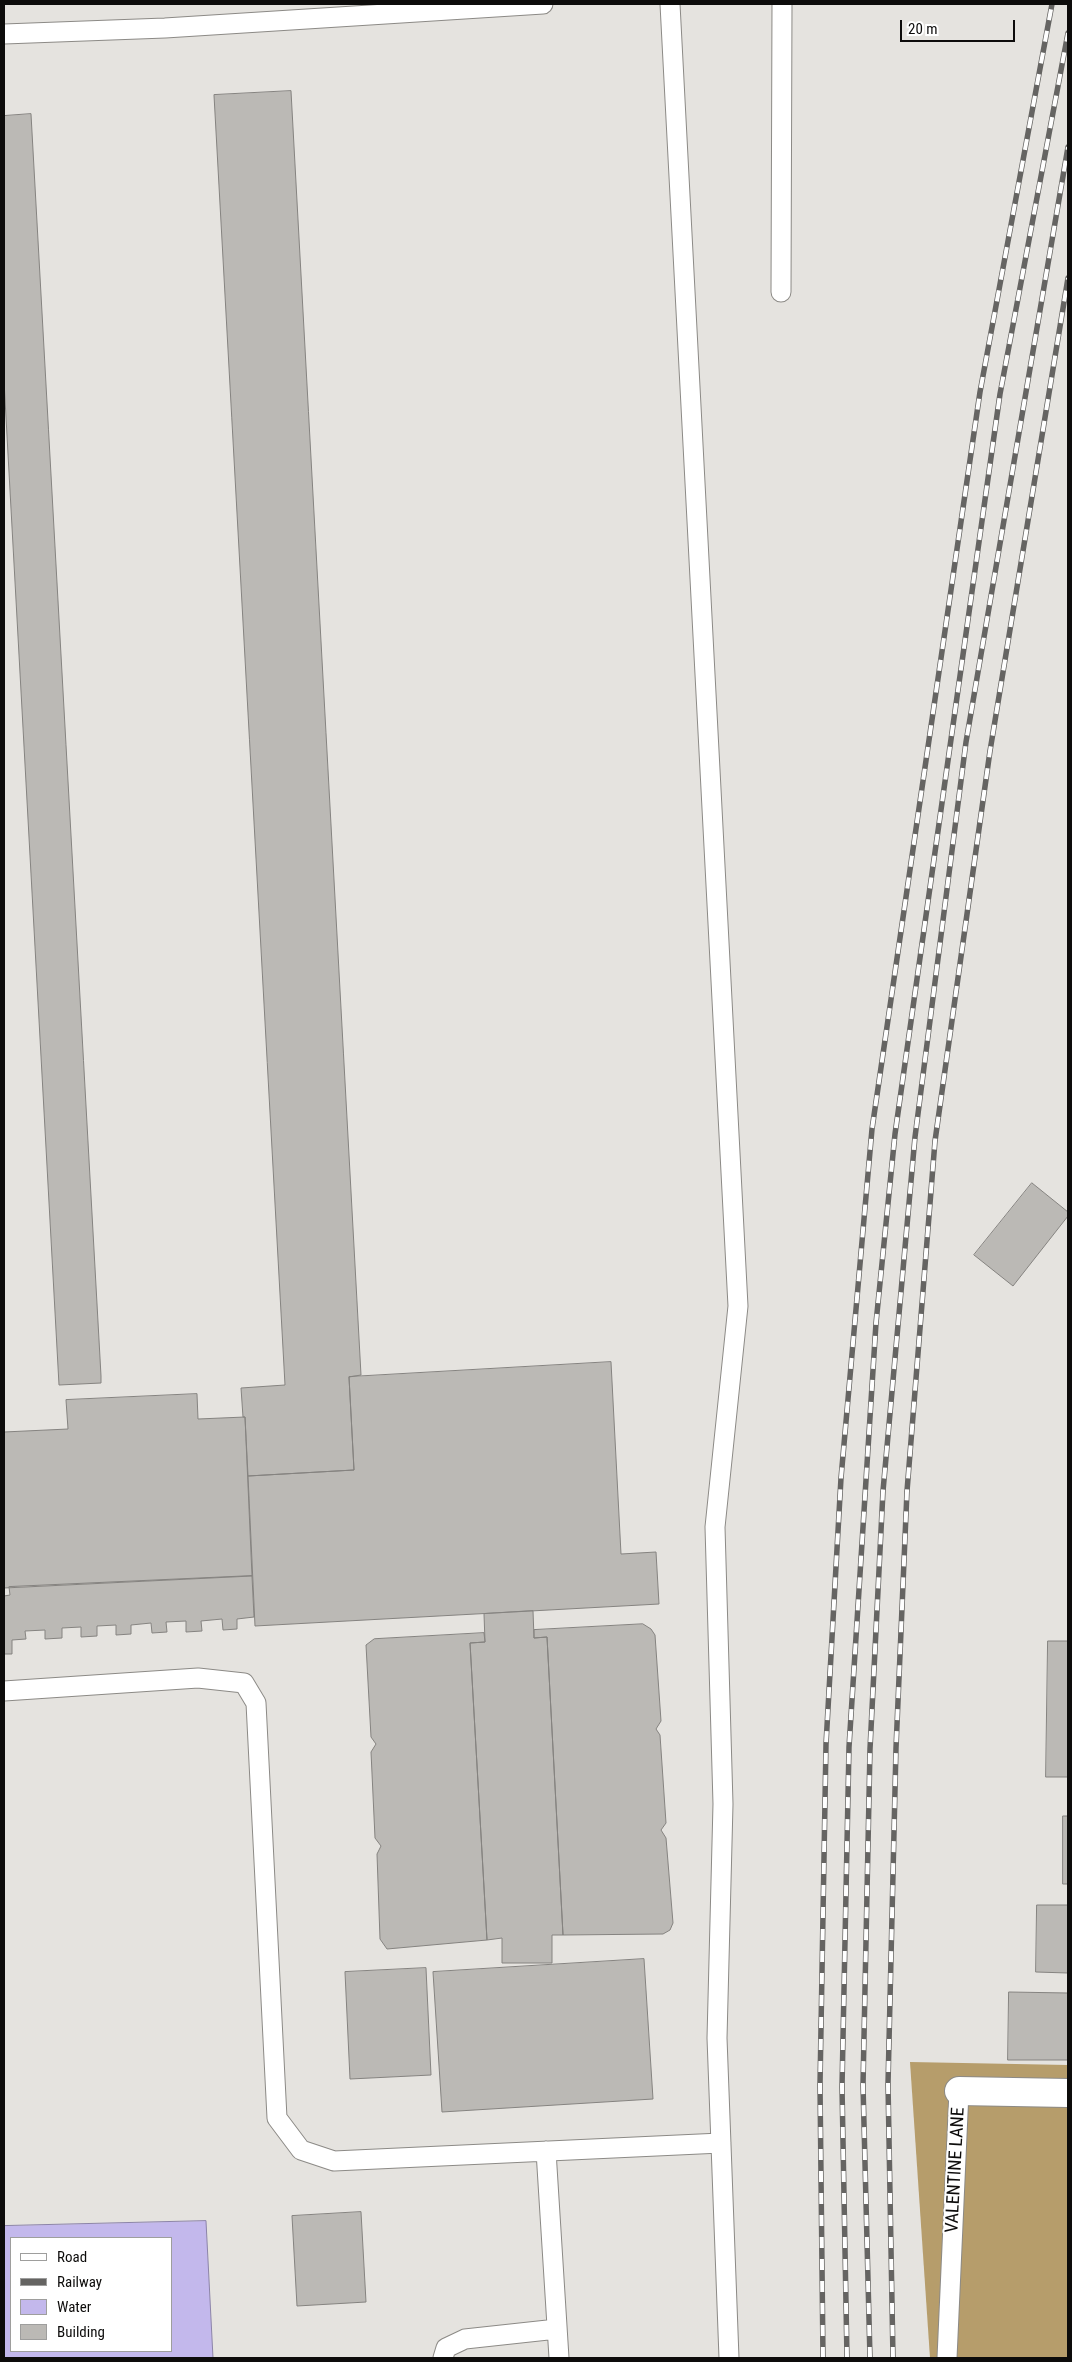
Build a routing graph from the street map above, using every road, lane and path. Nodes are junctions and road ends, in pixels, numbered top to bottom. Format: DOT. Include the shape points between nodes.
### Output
graph roads {
  1 [pos="543,4"];
  2 [pos="670,4"];
  3 [pos="782,4"];
  4 [pos="4,34"];
  5 [pos="782,292"];
  6 [pos="4,1690"];
  7 [pos="959,2091"];
  8 [pos="1068,2093"];
  9 [pos="721,2143"];
  10 [pos="546,2151"];
  11 [pos="557,2329"];
  12 [pos="443,2358"];
  13 [pos="559,2358"];
  14 [pos="729,2358"];
  15 [pos="947,2358"];
  1 -- 4 [label="lane" via="165,28"];
  2 -- 9 [label="lane" via="738,1306 715,1527 723,1804 717,2038"];
  3 -- 5 [label="lane"];
  6 -- 10 [label="lane" via="198,1678 244,1683 256,1702 277,2118 301,2150 334,2161"];
  7 -- 8 [label="street, VALENTINE LANE"];
  7 -- 15 [label="lane, VALENTINE LANE"];
  9 -- 10 [label="lane"];
  9 -- 14 [label="lane"];
  10 -- 11 [label="lane"];
  11 -- 12 [label="lane" via="465,2339 446,2348"];
  11 -- 13 [label="lane"];
}
